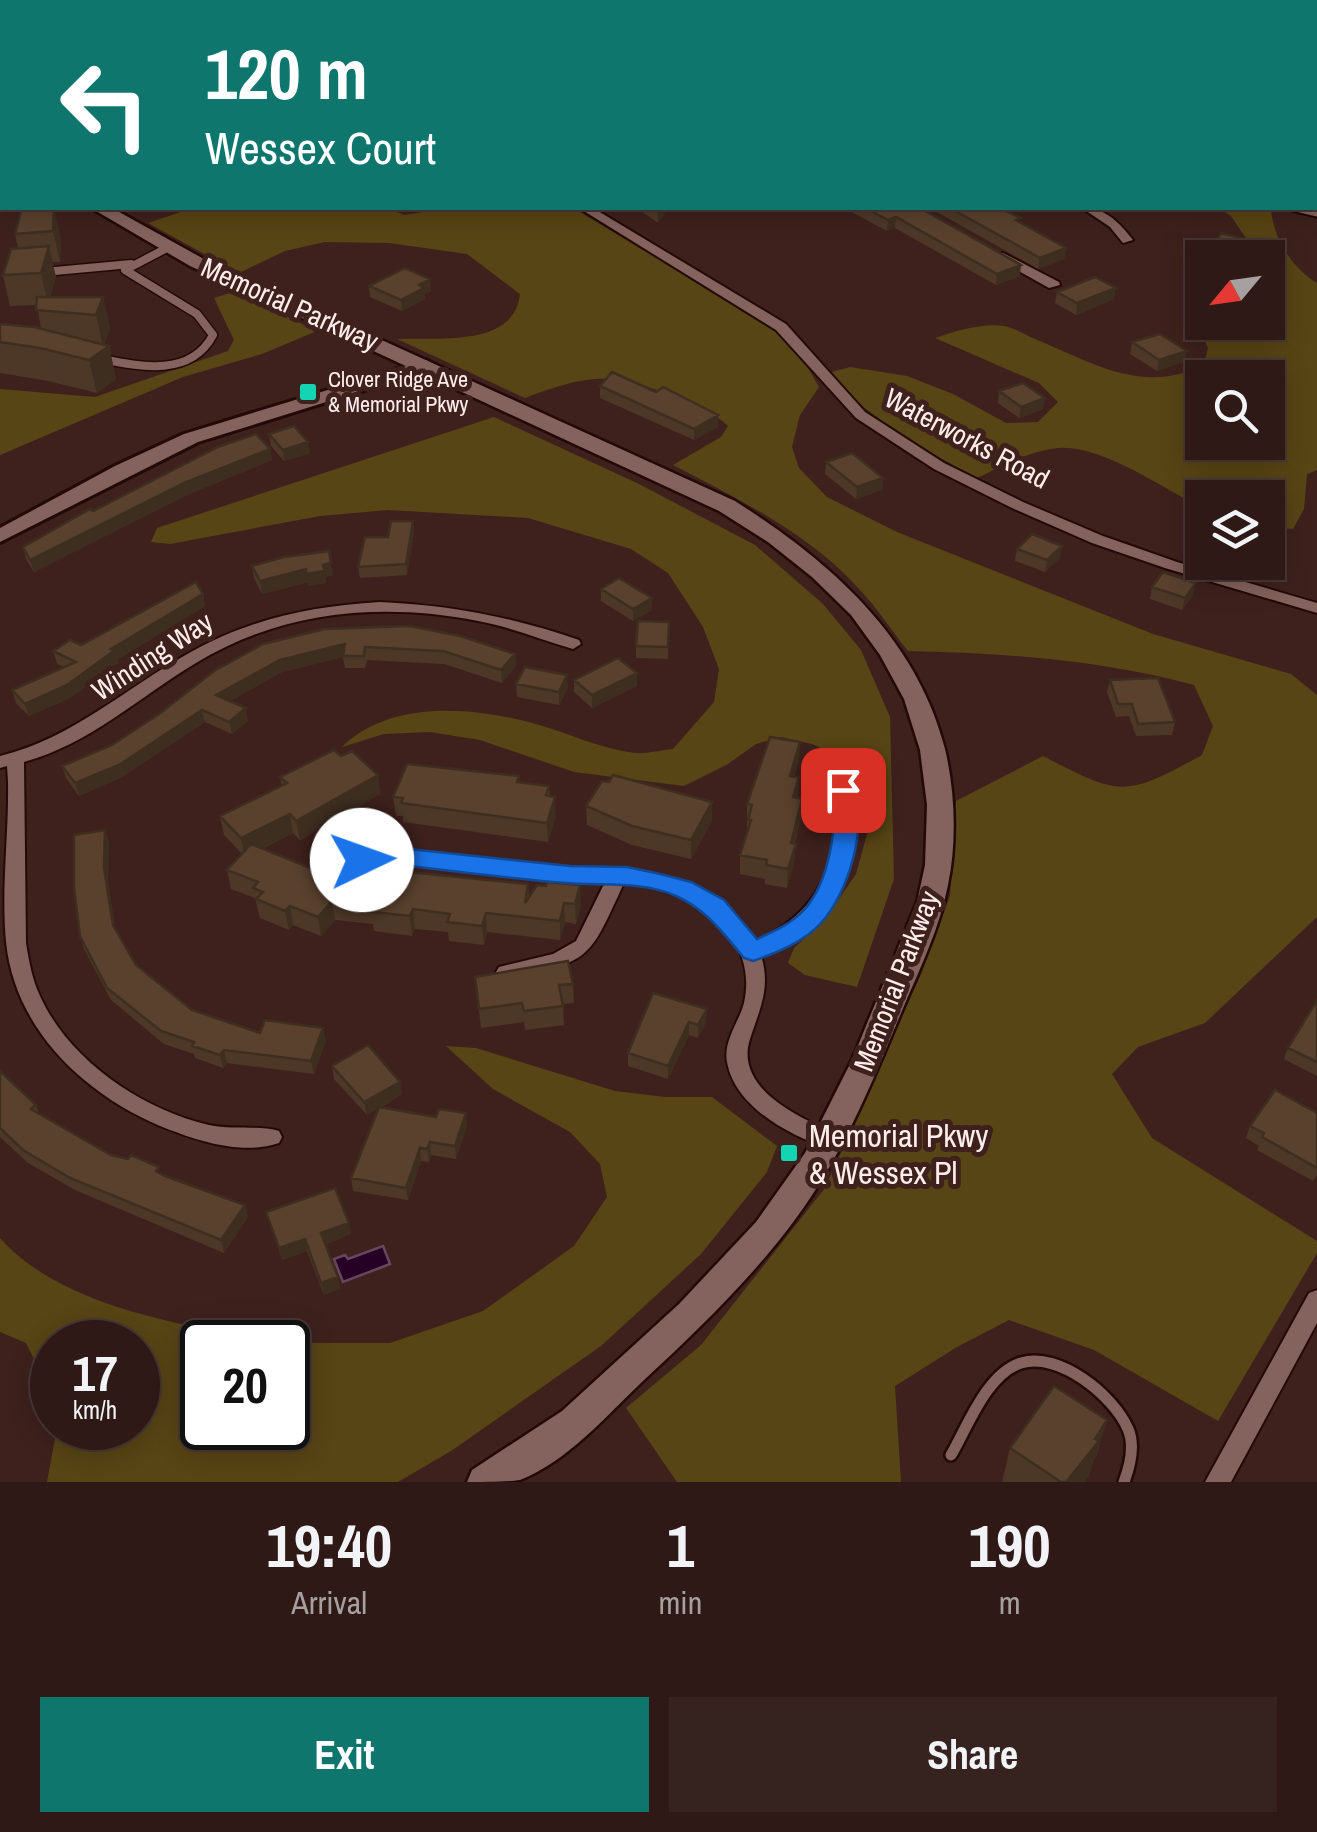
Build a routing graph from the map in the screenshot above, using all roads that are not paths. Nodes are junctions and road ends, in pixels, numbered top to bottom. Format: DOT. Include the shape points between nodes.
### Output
graph roads {
  1 [pos="104,210"];
  2 [pos="589,210"];
  3 [pos="1091,210"];
  4 [pos="1126,240"];
  5 [pos="169,247"];
  6 [pos="994,252"];
  7 [pos="131,264"];
  8 [pos="30,273"];
  9 [pos="1054,286"];
  10 [pos="91,356"];
  11 [pos="426,365"];
  12 [pos="0,536"];
  13 [pos="1317,608"];
  14 [pos="573,644"];
  15 [pos="7,760"];
  16 [pos="839,771"];
  17 [pos="390,856"];
  18 [pos="618,875"];
  19 [pos="753,951"];
  20 [pos="506,972"];
  21 [pos="271,1137"];
  22 [pos="829,1140"];
  23 [pos="1317,1300"];
  24 [pos="951,1455"];
  25 [pos="485,1482"];
  26 [pos="1124,1482"];
  27 [pos="1218,1482"];
  1 -- 5 [label="main road, Memorial Parkway"];
  2 -- 13 [label="street, Waterworks Road" via="781,327 845,403 914,450 1120,547"];
  3 -- 4 [label="street"];
  5 -- 7 [label="lane"];
  5 -- 11 [label="main road, Memorial Parkway"];
  6 -- 9 [label="street"];
  7 -- 8 [label="lane"];
  7 -- 10 [label="lane" via="126,270 137,282 204,320 213,335 210,346 198,356 153,367"];
  11 -- 12 [label="street" via="178,444"];
  11 -- 22 [label="main road, Memorial Parkway" via="776,535 863,611 899,662 927,728 941,794 937,868 918,937"];
  14 -- 15 [label="street, Winding Way" via="496,620 392,607 289,618 191,658 88,730"];
  15 -- 21 [label="street" via="16,945 46,1026 81,1067 134,1104 213,1135 241,1141"];
  16 -- 19 [label="street" via="846,812 830,888 793,933"];
  17 -- 17 [label="lane" via="347,837 322,853 334,864"];
  17 -- 18 [label="street"];
  18 -- 19 [label="street" via="682,888 715,906"];
  18 -- 20 [label="street" via="582,951"];
  19 -- 22 [label="street" via="753,1006 737,1063 767,1106"];
  22 -- 25 [label="main road, Memorial Parkway" via="787,1207 721,1288 557,1437"];
  23 -- 27 [label="street"];
  24 -- 26 [label="lane" via="1001,1375 1021,1363 1040,1362 1086,1382 1119,1414 1129,1431"];
}
